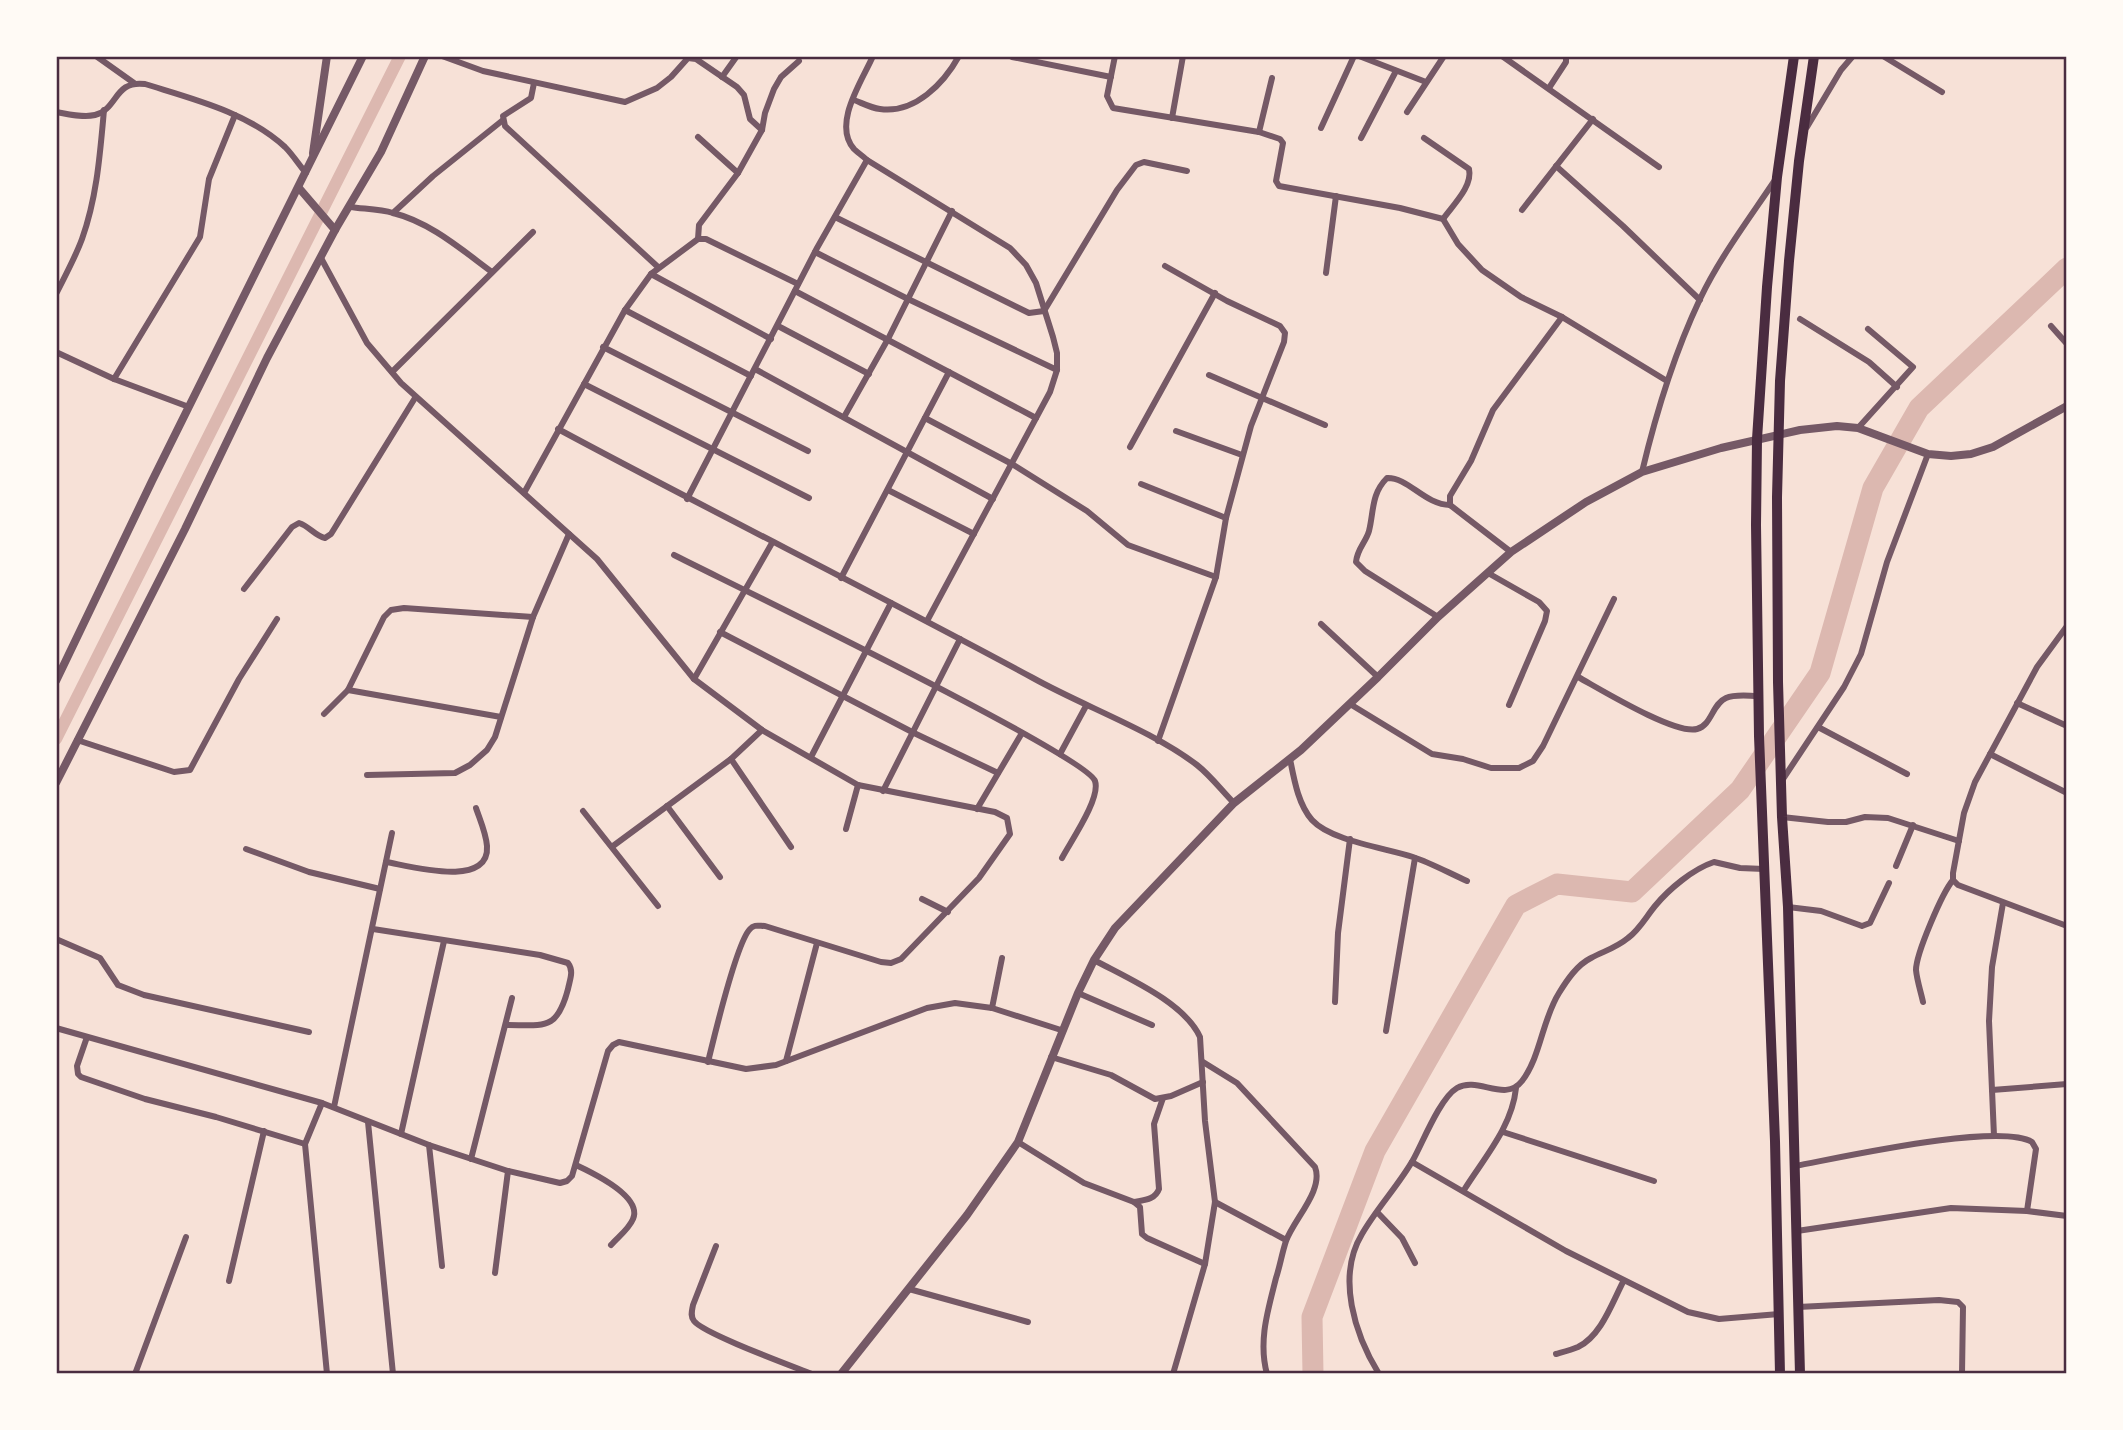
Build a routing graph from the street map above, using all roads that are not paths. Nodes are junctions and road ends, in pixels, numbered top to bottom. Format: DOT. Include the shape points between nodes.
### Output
graph roads {
  1 [pos="96,56"];
  2 [pos="326,56"];
  3 [pos="363,56"];
  4 [pos="425,56"];
  5 [pos="442,56"];
  6 [pos="737,56"];
  7 [pos="873,56"];
  8 [pos="959,56"];
  9 [pos="1115,56"];
  10 [pos="1183,56"];
  11 [pos="1357,56"];
  12 [pos="1444,56"];
  13 [pos="1502,56"];
  14 [pos="1566,56"];
  15 [pos="1794,56"];
  16 [pos="1814,56"];
  17 [pos="1853,56"];
  18 [pos="1883,56"];
  19 [pos="1012,57"];
  20 [pos="799,61"];
  21 [pos="1396,71"];
  22 [pos="1111,76"];
  23 [pos="722,77"];
  24 [pos="1272,78"];
  25 [pos="1426,82"];
  26 [pos="134,83"];
  27 [pos="534,83"];
  28 [pos="1549,88"];
  29 [pos="1942,92"];
  30 [pos="854,100"];
  31 [pos="104,110"];
  32 [pos="56,112"];
  33 [pos="1407,112"];
  34 [pos="235,116"];
  35 [pos="1172,118"];
  36 [pos="503,120"];
  37 [pos="1593,120"];
  38 [pos="1321,128"];
  39 [pos="762,130"];
  40 [pos="1259,132"];
  41 [pos="1802,134"];
  42 [pos="698,137"];
  43 [pos="1361,138"];
  44 [pos="1424,138"];
  45 [pos="867,160"];
  46 [pos="311,162"];
  47 [pos="1556,166"];
  48 [pos="1659,167"];
  49 [pos="1186,171"];
  50 [pos="306,173"];
  51 [pos="738,173"];
  52 [pos="1777,177"];
  53 [pos="299,188"];
  54 [pos="1336,196"];
  55 [pos="350,207"];
  56 [pos="1522,210"];
  57 [pos="952,211"];
  58 [pos="393,213"];
  59 [pos="835,217"];
  60 [pos="1443,219"];
  61 [pos="333,227"];
  62 [pos="533,232"];
  63 [pos="698,239"];
  64 [pos="815,252"];
  65 [pos="321,258"];
  66 [pos="927,262"];
  67 [pos="1165,266"];
  68 [pos="658,267"];
  69 [pos="492,272"];
  70 [pos="1326,273"];
  71 [pos="651,274"];
  72 [pos="797,287"];
  73 [pos="1215,293"];
  74 [pos="56,294"];
  75 [pos="908,299"];
  76 [pos="1700,300"];
  77 [pos="625,310"];
  78 [pos="1044,311"];
  79 [pos="1562,317"];
  80 [pos="1800,319"];
  81 [pos="778,326"];
  82 [pos="2051,326"];
  83 [pos="1868,328"];
  84 [pos="771,339"];
  85 [pos="888,340"];
  86 [pos="2067,344"];
  87 [pos="603,347"];
  88 [pos="56,352"];
  89 [pos="1057,370"];
  90 [pos="392,372"];
  91 [pos="949,372"];
  92 [pos="753,373"];
  93 [pos="869,374"];
  94 [pos="1209,375"];
  95 [pos="114,379"];
  96 [pos="1667,382"];
  97 [pos="584,384"];
  98 [pos="1896,387"];
  99 [pos="415,398"];
  100 [pos="1261,398"];
  101 [pos="2067,406"];
  102 [pos="189,407"];
  103 [pos="732,411"];
  104 [pos="844,417"];
  105 [pos="925,418"];
  106 [pos="1036,418"];
  107 [pos="1325,425"];
  108 [pos="1858,428"];
  109 [pos="558,429"];
  110 [pos="1176,431"];
  111 [pos="1779,435"];
  112 [pos="1757,439"];
  113 [pos="1130,447"];
  114 [pos="713,450"];
  115 [pos="808,451"];
  116 [pos="908,453"];
  117 [pos="1924,453"];
  118 [pos="1242,455"];
  119 [pos="1012,464"];
  120 [pos="1642,472"];
  121 [pos="1141,484"];
  122 [pos="888,490"];
  123 [pos="524,493"];
  124 [pos="809,498"];
  125 [pos="687,499"];
  126 [pos="992,499"];
  127 [pos="1450,505"];
  128 [pos="1226,518"];
  129 [pos="569,534"];
  130 [pos="974,534"];
  131 [pos="772,543"];
  132 [pos="1511,552"];
  133 [pos="674,555"];
  134 [pos="1488,573"];
  135 [pos="1216,577"];
  136 [pos="841,578"];
  137 [pos="244,590"];
  138 [pos="744,590"];
  139 [pos="1614,600"];
  140 [pos="891,603"];
  141 [pos="533,617"];
  142 [pos="1438,617"];
  143 [pos="277,619"];
  144 [pos="927,621"];
  145 [pos="1321,624"];
  146 [pos="2067,626"];
  147 [pos="720,632"];
  148 [pos="960,639"];
  149 [pos="866,651"];
  150 [pos="1378,677"];
  151 [pos="1578,677"];
  152 [pos="694,679"];
  153 [pos="56,681"];
  154 [pos="938,687"];
  155 [pos="348,690"];
  156 [pos="842,696"];
  157 [pos="1758,696"];
  158 [pos="1350,704"];
  159 [pos="2017,704"];
  160 [pos="1510,705"];
  161 [pos="1086,706"];
  162 [pos="324,714"];
  163 [pos="501,717"];
  164 [pos="2067,726"];
  165 [pos="1818,727"];
  166 [pos="762,730"];
  167 [pos="914,733"];
  168 [pos="1021,733"];
  169 [pos="77,740"];
  170 [pos="1158,741"];
  171 [pos="1060,754"];
  172 [pos="1990,754"];
  173 [pos="811,757"];
  174 [pos="731,759"];
  175 [pos="1290,760"];
  176 [pos="998,773"];
  177 [pos="1907,774"];
  178 [pos="367,775"];
  179 [pos="1781,782"];
  180 [pos="56,783"];
  181 [pos="858,785"];
  182 [pos="883,791"];
  183 [pos="2067,793"];
  184 [pos="1237,801"];
  185 [pos="667,806"];
  186 [pos="476,808"];
  187 [pos="977,809"];
  188 [pos="583,811"];
  189 [pos="1782,817"];
  190 [pos="1913,825"];
  191 [pos="846,829"];
  192 [pos="392,833"];
  193 [pos="1350,839"];
  194 [pos="1959,841"];
  195 [pos="612,846"];
  196 [pos="791,847"];
  197 [pos="246,849"];
  198 [pos="1062,858"];
  199 [pos="1415,858"];
  200 [pos="386,862"];
  201 [pos="1896,866"];
  202 [pos="1764,869"];
  203 [pos="720,877"];
  204 [pos="1953,880"];
  205 [pos="1467,881"];
  206 [pos="1889,883"];
  207 [pos="380,889"];
  208 [pos="922,899"];
  209 [pos="2003,903"];
  210 [pos="658,906"];
  211 [pos="1788,907"];
  212 [pos="948,912"];
  213 [pos="2067,926"];
  214 [pos="373,929"];
  215 [pos="56,939"];
  216 [pos="444,941"];
  217 [pos="817,943"];
  218 [pos="1002,958"];
  219 [pos="1094,960"];
  220 [pos="1078,993"];
  221 [pos="512,998"];
  222 [pos="1335,1002"];
  223 [pos="1923,1002"];
  224 [pos="992,1008"];
  225 [pos="1152,1024"];
  226 [pos="506,1025"];
  227 [pos="56,1027"];
  228 [pos="1061,1030"];
  229 [pos="1386,1031"];
  230 [pos="309,1032"];
  231 [pos="87,1037"];
  232 [pos="1051,1057"];
  233 [pos="786,1061"];
  234 [pos="708,1062"];
  235 [pos="1203,1062"];
  236 [pos="1203,1082"];
  237 [pos="2067,1084"];
  238 [pos="1516,1088"];
  239 [pos="1992,1090"];
  240 [pos="1163,1098"];
  241 [pos="322,1103"];
  242 [pos="334,1107"];
  243 [pos="368,1122"];
  244 [pos="264,1130"];
  245 [pos="1503,1132"];
  246 [pos="401,1134"];
  247 [pos="1994,1136"];
  248 [pos="1018,1142"];
  249 [pos="306,1144"];
  250 [pos="429,1145"];
  251 [pos="471,1159"];
  252 [pos="1412,1162"];
  253 [pos="576,1165"];
  254 [pos="1795,1166"];
  255 [pos="508,1171"];
  256 [pos="1654,1181"];
  257 [pos="1464,1190"];
  258 [pos="1134,1202"];
  259 [pos="1215,1202"];
  260 [pos="2027,1211"];
  261 [pos="1378,1213"];
  262 [pos="2067,1216"];
  263 [pos="1797,1231"];
  264 [pos="186,1237"];
  265 [pos="1286,1240"];
  266 [pos="611,1245"];
  267 [pos="716,1246"];
  268 [pos="1415,1263"];
  269 [pos="1205,1264"];
  270 [pos="442,1266"];
  271 [pos="495,1273"];
  272 [pos="229,1281"];
  273 [pos="1623,1282"];
  274 [pos="909,1289"];
  275 [pos="1798,1307"];
  276 [pos="1779,1314"];
  277 [pos="1028,1322"];
  278 [pos="1556,1354"];
  279 [pos="135,1374"];
  280 [pos="327,1374"];
  281 [pos="393,1374"];
  282 [pos="812,1374"];
  283 [pos="841,1374"];
  284 [pos="1173,1374"];
  285 [pos="1267,1374"];
  286 [pos="1380,1374"];
  287 [pos="1780,1374"];
  288 [pos="1800,1374"];
  289 [pos="1962,1374"];
  1 -- 26 [label="street"];
  2 -- 46 [label="street"];
  3 -- 46 [label="street"];
  4 -- 55 [label="street"];
  5 -- 27 [label="street"];
  6 -- 23 [label="street"];
  7 -- 30 [label="street"];
  8 -- 30 [label="street" via="941,84 909,103 881,110"];
  9 -- 22 [label="street"];
  10 -- 35 [label="street"];
  11 -- 21 [label="street"];
  11 -- 38 [label="street"];
  12 -- 25 [label="street"];
  13 -- 28 [label="street"];
  14 -- 28 [label="street"];
  15 -- 52 [label="highway"];
  16 -- 41 [label="highway"];
  17 -- 41 [label="street"];
  18 -- 29 [label="street"];
  19 -- 22 [label="street"];
  20 -- 39 [label="street" via="774,89"];
  21 -- 25 [label="street"];
  21 -- 43 [label="street"];
  22 -- 35 [label="street" via="1107,96 1113,108"];
  23 -- 27 [label="street" via="688,58 657,88 625,102"];
  23 -- 39 [label="street" via="744,95 750,119"];
  24 -- 40 [label="street"];
  25 -- 33 [label="street"];
  26 -- 31 [label="street" via="124,87"];
  26 -- 34 [label="street"];
  27 -- 36 [label="street" via="531,98"];
  28 -- 37 [label="street"];
  30 -- 45 [label="street" via="846,132 852,148"];
  31 -- 32 [label="street" via="96,115"];
  31 -- 74 [label="street" via="89,216"];
  34 -- 50 [label="street" via="269,134"];
  34 -- 95 [label="street" via="209,179 200,237"];
  35 -- 40 [label="street"];
  36 -- 58 [label="street"];
  36 -- 68 [label="street"];
  37 -- 47 [label="street"];
  37 -- 48 [label="street"];
  39 -- 51 [label="street"];
  40 -- 54 [label="street" via="1283,143 1279,186"];
  41 -- 111 [label="highway"];
  42 -- 51 [label="street"];
  44 -- 60 [label="street" via="1469,169 1471,177"];
  45 -- 57 [label="street"];
  45 -- 59 [label="street"];
  46 -- 50 [label="street"];
  47 -- 56 [label="street"];
  47 -- 76 [label="street"];
  49 -- 78 [label="street" via="1144,162 1136,165"];
  50 -- 53 [label="street"];
  51 -- 63 [label="street" via="699,225"];
  52 -- 76 [label="street"];
  52 -- 112 [label="highway"];
  53 -- 61 [label="street"];
  53 -- 102 [label="street"];
  54 -- 60 [label="street"];
  54 -- 70 [label="street"];
  55 -- 58 [label="street"];
  55 -- 61 [label="street"];
  57 -- 66 [label="street"];
  57 -- 78 [label="street" via="1010,248 1026,265"];
  58 -- 69 [label="street" via="450,241"];
  59 -- 64 [label="street"];
  59 -- 66 [label="street"];
  60 -- 79 [label="street" via="1478,266 1521,297"];
  61 -- 65 [label="street"];
  62 -- 69 [label="street"];
  63 -- 68 [label="street"];
  63 -- 72 [label="street" via="715,243"];
  64 -- 72 [label="street"];
  64 -- 75 [label="street"];
  65 -- 90 [label="street" via="368,343"];
  65 -- 169 [label="street"];
  66 -- 75 [label="street"];
  66 -- 78 [label="street" via="1029,313"];
  67 -- 73 [label="street"];
  68 -- 71 [label="street"];
  69 -- 90 [label="street"];
  71 -- 77 [label="street"];
  71 -- 84 [label="street"];
  72 -- 81 [label="street"];
  72 -- 85 [label="street"];
  73 -- 100 [label="street" via="1280,326 1285,333"];
  73 -- 113 [label="street"];
  75 -- 85 [label="street"];
  75 -- 89 [label="street"];
  76 -- 96 [label="street"];
  77 -- 87 [label="street"];
  77 -- 92 [label="street"];
  78 -- 89 [label="street" via="1057,353"];
  79 -- 96 [label="street"];
  79 -- 127 [label="street" via="1493,410 1450,496"];
  80 -- 98 [label="street" via="1869,362"];
  81 -- 84 [label="street"];
  81 -- 93 [label="street"];
  82 -- 86 [label="street"];
  83 -- 98 [label="street" via="1913,367"];
  84 -- 92 [label="street"];
  85 -- 91 [label="street"];
  85 -- 93 [label="street"];
  87 -- 97 [label="street"];
  87 -- 103 [label="street"];
  88 -- 95 [label="street"];
  89 -- 106 [label="street"];
  90 -- 99 [label="street"];
  91 -- 105 [label="street"];
  91 -- 106 [label="street"];
  92 -- 103 [label="street"];
  92 -- 104 [label="street"];
  93 -- 104 [label="street"];
  94 -- 100 [label="street"];
  95 -- 102 [label="street"];
  96 -- 120 [label="street"];
  97 -- 109 [label="street"];
  97 -- 114 [label="street"];
  98 -- 108 [label="street"];
  99 -- 123 [label="street"];
  99 -- 137 [label="street" via="331,534 319,537 299,523 292,527"];
  100 -- 107 [label="street"];
  100 -- 118 [label="street"];
  101 -- 117 [label="street" via="1993,447 1951,456"];
  102 -- 153 [label="street"];
  103 -- 114 [label="street"];
  103 -- 115 [label="street"];
  104 -- 116 [label="street"];
  105 -- 116 [label="street"];
  105 -- 119 [label="street"];
  106 -- 119 [label="street"];
  108 -- 111 [label="street" via="1822,427"];
  108 -- 117 [label="street"];
  109 -- 123 [label="street"];
  109 -- 125 [label="street"];
  110 -- 118 [label="street"];
  111 -- 112 [label="street"];
  111 -- 179 [label="highway"];
  112 -- 120 [label="street"];
  112 -- 157 [label="highway"];
  114 -- 124 [label="street"];
  114 -- 125 [label="street"];
  116 -- 122 [label="street"];
  116 -- 126 [label="street"];
  117 -- 165 [label="street" via="1861,654"];
  118 -- 128 [label="street"];
  119 -- 126 [label="street"];
  119 -- 135 [label="street" via="1087,511 1128,545"];
  120 -- 132 [label="street" via="1586,502"];
  121 -- 128 [label="street"];
  122 -- 130 [label="street"];
  122 -- 136 [label="street"];
  123 -- 129 [label="street"];
  125 -- 131 [label="street"];
  126 -- 130 [label="street"];
  127 -- 132 [label="street"];
  127 -- 142 [label="street" via="1437,504 1397,479 1387,478 1376,494 1356,562"];
  128 -- 135 [label="street"];
  129 -- 141 [label="street"];
  129 -- 152 [label="street" via="597,559"];
  130 -- 144 [label="street"];
  131 -- 136 [label="street"];
  131 -- 138 [label="street"];
  132 -- 134 [label="street"];
  133 -- 138 [label="street"];
  134 -- 142 [label="street"];
  134 -- 160 [label="street" via="1539,602 1546,611"];
  135 -- 170 [label="street"];
  136 -- 140 [label="street"];
  138 -- 147 [label="street"];
  138 -- 149 [label="street"];
  139 -- 151 [label="street"];
  140 -- 144 [label="street"];
  140 -- 149 [label="street"];
  141 -- 155 [label="street" via="391,610"];
  141 -- 163 [label="street"];
  142 -- 150 [label="street"];
  143 -- 169 [label="street" via="190,770 173,772"];
  144 -- 148 [label="street"];
  145 -- 150 [label="street"];
  146 -- 159 [label="street"];
  147 -- 152 [label="street"];
  147 -- 156 [label="street"];
  148 -- 154 [label="street"];
  148 -- 161 [label="street"];
  149 -- 154 [label="street"];
  149 -- 156 [label="street"];
  150 -- 158 [label="street"];
  151 -- 157 [label="street" via="1686,729 1706,723 1727,697"];
  151 -- 158 [label="street" via="1543,746 1533,761 1519,768 1490,768 1432,754"];
  152 -- 166 [label="street"];
  154 -- 167 [label="street"];
  154 -- 168 [label="street"];
  155 -- 162 [label="street"];
  155 -- 163 [label="street"];
  156 -- 167 [label="street"];
  156 -- 173 [label="street"];
  157 -- 202 [label="highway"];
  158 -- 175 [label="street"];
  159 -- 164 [label="street"];
  159 -- 172 [label="street"];
  161 -- 170 [label="street"];
  161 -- 171 [label="street"];
  163 -- 178 [label="street" via="487,750 455,773"];
  165 -- 177 [label="street"];
  165 -- 179 [label="street"];
  166 -- 173 [label="street"];
  166 -- 174 [label="street"];
  167 -- 176 [label="street"];
  167 -- 182 [label="street"];
  168 -- 171 [label="street"];
  168 -- 176 [label="street"];
  169 -- 180 [label="street"];
  170 -- 184 [label="street" via="1199,767"];
  171 -- 198 [label="street" via="1094,776 1097,785"];
  172 -- 183 [label="street"];
  172 -- 194 [label="street" via="1975,782"];
  173 -- 181 [label="street"];
  174 -- 185 [label="street"];
  174 -- 196 [label="street"];
  175 -- 184 [label="street"];
  175 -- 193 [label="street" via="1296,787 1312,819"];
  176 -- 187 [label="street"];
  179 -- 189 [label="highway"];
  181 -- 182 [label="street"];
  181 -- 191 [label="street"];
  182 -- 187 [label="street"];
  184 -- 219 [label="street" via="1115,928"];
  185 -- 195 [label="street"];
  185 -- 203 [label="street"];
  186 -- 200 [label="street" via="487,848 485,859 471,871"];
  187 -- 212 [label="street" via="1007,818 1010,834"];
  188 -- 195 [label="street"];
  189 -- 190 [label="street" via="1828,822 1878,817"];
  189 -- 211 [label="highway"];
  190 -- 194 [label="street"];
  190 -- 201 [label="street"];
  192 -- 200 [label="street"];
  193 -- 199 [label="street"];
  193 -- 222 [label="street"];
  194 -- 204 [label="street"];
  195 -- 210 [label="street"];
  197 -- 207 [label="street" via="309,872"];
  199 -- 205 [label="street"];
  199 -- 229 [label="street"];
  200 -- 207 [label="street"];
  202 -- 238 [label="street" via="1714,862 1703,867 1656,904 1631,936 1577,968 1558,994 1528,1071"];
  202 -- 276 [label="highway"];
  204 -- 209 [label="street"];
  204 -- 223 [label="street" via="1945,889 1916,967"];
  206 -- 211 [label="street" via="1870,923 1862,926 1821,911"];
  207 -- 214 [label="street"];
  208 -- 212 [label="street"];
  209 -- 213 [label="street"];
  209 -- 239 [label="street" via="1992,967"];
  211 -- 254 [label="highway"];
  212 -- 217 [label="street" via="901,960 891,963"];
  214 -- 216 [label="street"];
  214 -- 242 [label="street"];
  215 -- 230 [label="street" via="100,958 118,985 144,995"];
  216 -- 226 [label="street" via="540,955 572,968 559,1016 540,1025"];
  216 -- 246 [label="street"];
  217 -- 233 [label="street"];
  217 -- 234 [label="street" via="765,926 750,929 740,948"];
  218 -- 224 [label="street"];
  219 -- 220 [label="street"];
  219 -- 235 [label="street" via="1184,1016 1200,1037"];
  220 -- 225 [label="street"];
  220 -- 228 [label="street"];
  221 -- 226 [label="street"];
  224 -- 228 [label="street"];
  224 -- 233 [label="street" via="941,1005"];
  226 -- 251 [label="street"];
  227 -- 231 [label="street"];
  228 -- 232 [label="street"];
  231 -- 241 [label="street"];
  231 -- 244 [label="street" via="77,1066 81,1077"];
  232 -- 240 [label="street" via="1111,1075 1155,1099"];
  232 -- 248 [label="street"];
  233 -- 234 [label="street" via="746,1069"];
  234 -- 253 [label="street" via="626,1043 613,1045"];
  235 -- 236 [label="street"];
  235 -- 265 [label="street" via="1237,1083 1315,1167 1314,1189"];
  236 -- 240 [label="street"];
  236 -- 259 [label="street"];
  237 -- 239 [label="street"];
  238 -- 245 [label="street"];
  238 -- 252 [label="street" via="1457,1088 1444,1102"];
  239 -- 247 [label="street"];
  240 -- 258 [label="street" via="1154,1132 1158,1189 1156,1196"];
  241 -- 242 [label="street"];
  241 -- 249 [label="street"];
  242 -- 243 [label="street"];
  243 -- 246 [label="street"];
  243 -- 281 [label="street"];
  244 -- 249 [label="street"];
  244 -- 272 [label="street"];
  245 -- 256 [label="street"];
  245 -- 257 [label="street"];
  246 -- 250 [label="street"];
  247 -- 254 [label="street" via="1942,1140"];
  247 -- 260 [label="street" via="2026,1139 2036,1149"];
  248 -- 258 [label="street" via="1084,1183"];
  248 -- 274 [label="street"];
  249 -- 280 [label="street"];
  250 -- 251 [label="street"];
  250 -- 270 [label="street"];
  251 -- 255 [label="street"];
  252 -- 257 [label="street"];
  252 -- 261 [label="street"];
  253 -- 255 [label="street" via="572,1176 560,1183"];
  253 -- 266 [label="street" via="610,1182 634,1208 632,1222"];
  254 -- 263 [label="highway"];
  255 -- 271 [label="street"];
  257 -- 273 [label="street"];
  258 -- 269 [label="street" via="1140,1207 1142,1234"];
  259 -- 265 [label="street"];
  259 -- 269 [label="street"];
  260 -- 262 [label="street"];
  260 -- 263 [label="street" via="1951,1208"];
  261 -- 268 [label="street" via="1402,1238"];
  261 -- 286 [label="street" via="1353,1253 1349,1295 1371,1362"];
  263 -- 275 [label="highway"];
  264 -- 279 [label="street"];
  265 -- 285 [label="street" via="1262,1346"];
  267 -- 282 [label="street" via="693,1305 694,1322"];
  269 -- 284 [label="street"];
  273 -- 276 [label="street" via="1704,1317"];
  273 -- 278 [label="street" via="1589,1339"];
  274 -- 277 [label="street"];
  274 -- 283 [label="street"];
  275 -- 288 [label="highway"];
  275 -- 289 [label="street" via="1958,1302 1964,1307"];
  276 -- 287 [label="highway"];
}
